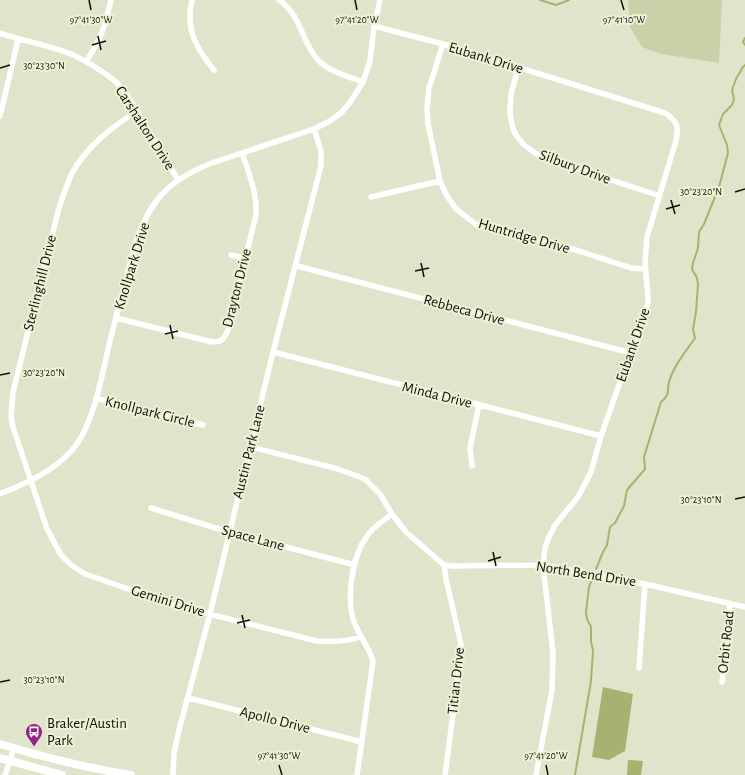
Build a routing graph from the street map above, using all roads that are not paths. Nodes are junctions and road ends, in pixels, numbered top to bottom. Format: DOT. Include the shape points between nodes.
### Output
graph roads {
  1 [pos="111,0"];
  2 [pos="192,0"];
  3 [pos="279,0"];
  4 [pos="380,0"];
  5 [pos="374,26"];
  6 [pos="0,33"];
  7 [pos="18,40"];
  8 [pos="443,44"];
  9 [pos="86,62"];
  10 [pos="518,68"];
  11 [pos="214,70"];
  12 [pos="363,82"];
  13 [pos="137,111"];
  14 [pos="0,116"];
  15 [pos="314,129"];
  16 [pos="242,153"];
  17 [pos="178,180"];
  18 [pos="440,181"];
  19 [pos="660,196"];
  20 [pos="371,197"];
  21 [pos="231,255"];
  22 [pos="245,258"];
  23 [pos="297,266"];
  24 [pos="646,269"];
  25 [pos="116,318"];
  26 [pos="274,352"];
  27 [pos="631,353"];
  28 [pos="96,398"];
  29 [pos="479,405"];
  30 [pos="203,425"];
  31 [pos="601,436"];
  32 [pos="251,447"];
  33 [pos="472,466"];
  34 [pos="31,481"];
  35 [pos="0,494"];
  36 [pos="151,508"];
  37 [pos="392,514"];
  38 [pos="229,532"];
  39 [pos="355,565"];
  40 [pos="444,565"];
  41 [pos="543,565"];
  42 [pos="645,584"];
  43 [pos="730,603"];
  44 [pos="745,606"];
  45 [pos="210,614"];
  46 [pos="360,637"];
  47 [pos="639,668"];
  48 [pos="722,682"];
  49 [pos="188,698"];
  50 [pos="362,742"];
  51 [pos="0,744"];
  52 [pos="14,748"];
  53 [pos="0,758"];
  54 [pos="10,761"];
  55 [pos="5,775"];
  56 [pos="62,775"];
  57 [pos="131,775"];
  58 [pos="173,775"];
  59 [pos="357,775"];
  60 [pos="445,775"];
  61 [pos="536,775"];
  1 -- 9 [label="street" via="99,40"];
  2 -- 11 [label="street" via="189,19 193,36"];
  3 -- 12 [label="street" via="296,18 318,60 336,72"];
  4 -- 5 [label="street, Knollpark Drive"];
  5 -- 8 [label="street, Eubank Drive"];
  5 -- 12 [label="street, Knollpark Drive" via="370,61"];
  6 -- 7 [label="street, Carshalton Drive"];
  7 -- 9 [label="street, Carshalton Drive" via="53,48"];
  7 -- 14 [label="street"];
  8 -- 10 [label="street, Eubank Drive"];
  8 -- 18 [label="street, Huntridge Drive" via="429,88 427,110"];
  9 -- 13 [label="street, Carshalton Drive" via="117,83"];
  10 -- 19 [label="street, Silbury Drive" via="511,94 510,114 516,135 524,145 541,158"];
  10 -- 19 [label="street, Eubank Drive" via="665,113 673,119 678,135"];
  12 -- 15 [label="street, Knollpark Drive" via="342,112"];
  13 -- 17 [label="street, Carshalton Drive"];
  13 -- 34 [label="street, Sterlinghill Drive" via="106,133 79,162 72,173 59,208 13,392 13,427"];
  15 -- 16 [label="street, Knollpark Drive"];
  15 -- 23 [label="street, Austin Park Lane" via="321,151 322,166"];
  16 -- 17 [label="street, Knollpark Drive" via="192,171"];
  16 -- 22 [label="street, Drayton Drive" via="256,202 256,215"];
  17 -- 25 [label="street, Knollpark Drive" via="158,198 143,223"];
  18 -- 20 [label="street"];
  18 -- 24 [label="street, Huntridge Drive" via="456,209 477,225 576,250 631,268"];
  19 -- 24 [label="street, Eubank Drive" via="647,238"];
  21 -- 22 [label="street"];
  22 -- 25 [label="street, Drayton Drive" via="228,330 224,339 219,342"];
  23 -- 26 [label="street, Austin Park Lane"];
  23 -- 27 [label="street, Rebbeca Drive"];
  24 -- 27 [label="street, Eubank Drive" via="648,303"];
  25 -- 28 [label="street, Knollpark Drive"];
  26 -- 29 [label="street, Minda Drive"];
  26 -- 32 [label="street, Austin Park Lane"];
  27 -- 31 [label="street, Eubank Drive"];
  28 -- 30 [label="street, Knollpark Circle"];
  28 -- 34 [label="street, Knollpark Drive" via="87,424 73,449 59,463"];
  29 -- 31 [label="street, Minda Drive"];
  29 -- 33 [label="street" via="470,448"];
  31 -- 41 [label="street, Eubank Drive" via="585,486 550,535"];
  32 -- 37 [label="street" via="338,469 365,479 380,494"];
  32 -- 38 [label="street, Austin Park Lane"];
  34 -- 35 [label="street, Knollpark Drive"];
  34 -- 45 [label="street, Gemini Drive" via="47,529 61,555 71,565 85,574 177,606"];
  36 -- 38 [label="street, Space Lane"];
  37 -- 39 [label="street" via="361,544"];
  37 -- 40 [label="street" via="406,532"];
  38 -- 39 [label="street, Space Lane"];
  38 -- 45 [label="street, Austin Park Lane"];
  39 -- 46 [label="street" via="350,595 351,608"];
  40 -- 41 [label="street, North Bend Drive"];
  40 -- 60 [label="street, Titian Drive" via="461,644"];
  41 -- 42 [label="street, North Bend Drive"];
  41 -- 61 [label="street, Eubank Drive" via="553,653 552,690"];
  42 -- 43 [label="street, North Bend Drive"];
  42 -- 47 [label="street"];
  43 -- 44 [label="street, North Bend Drive"];
  43 -- 48 [label="street, Orbit Road"];
  45 -- 46 [label="street, Gemini Drive" via="317,641 341,642"];
  45 -- 49 [label="street, Austin Park Lane"];
  46 -- 50 [label="street" via="373,661"];
  49 -- 50 [label="street, Apollo Drive"];
  49 -- 58 [label="street, Austin Park Lane" via="174,753"];
  50 -- 59 [label="street"];
  51 -- 52 [label="main road"];
  52 -- 54 [label="street"];
  52 -- 57 [label="main road"];
  53 -- 54 [label="main road"];
  54 -- 55 [label="street"];
  54 -- 56 [label="main road"];
}
